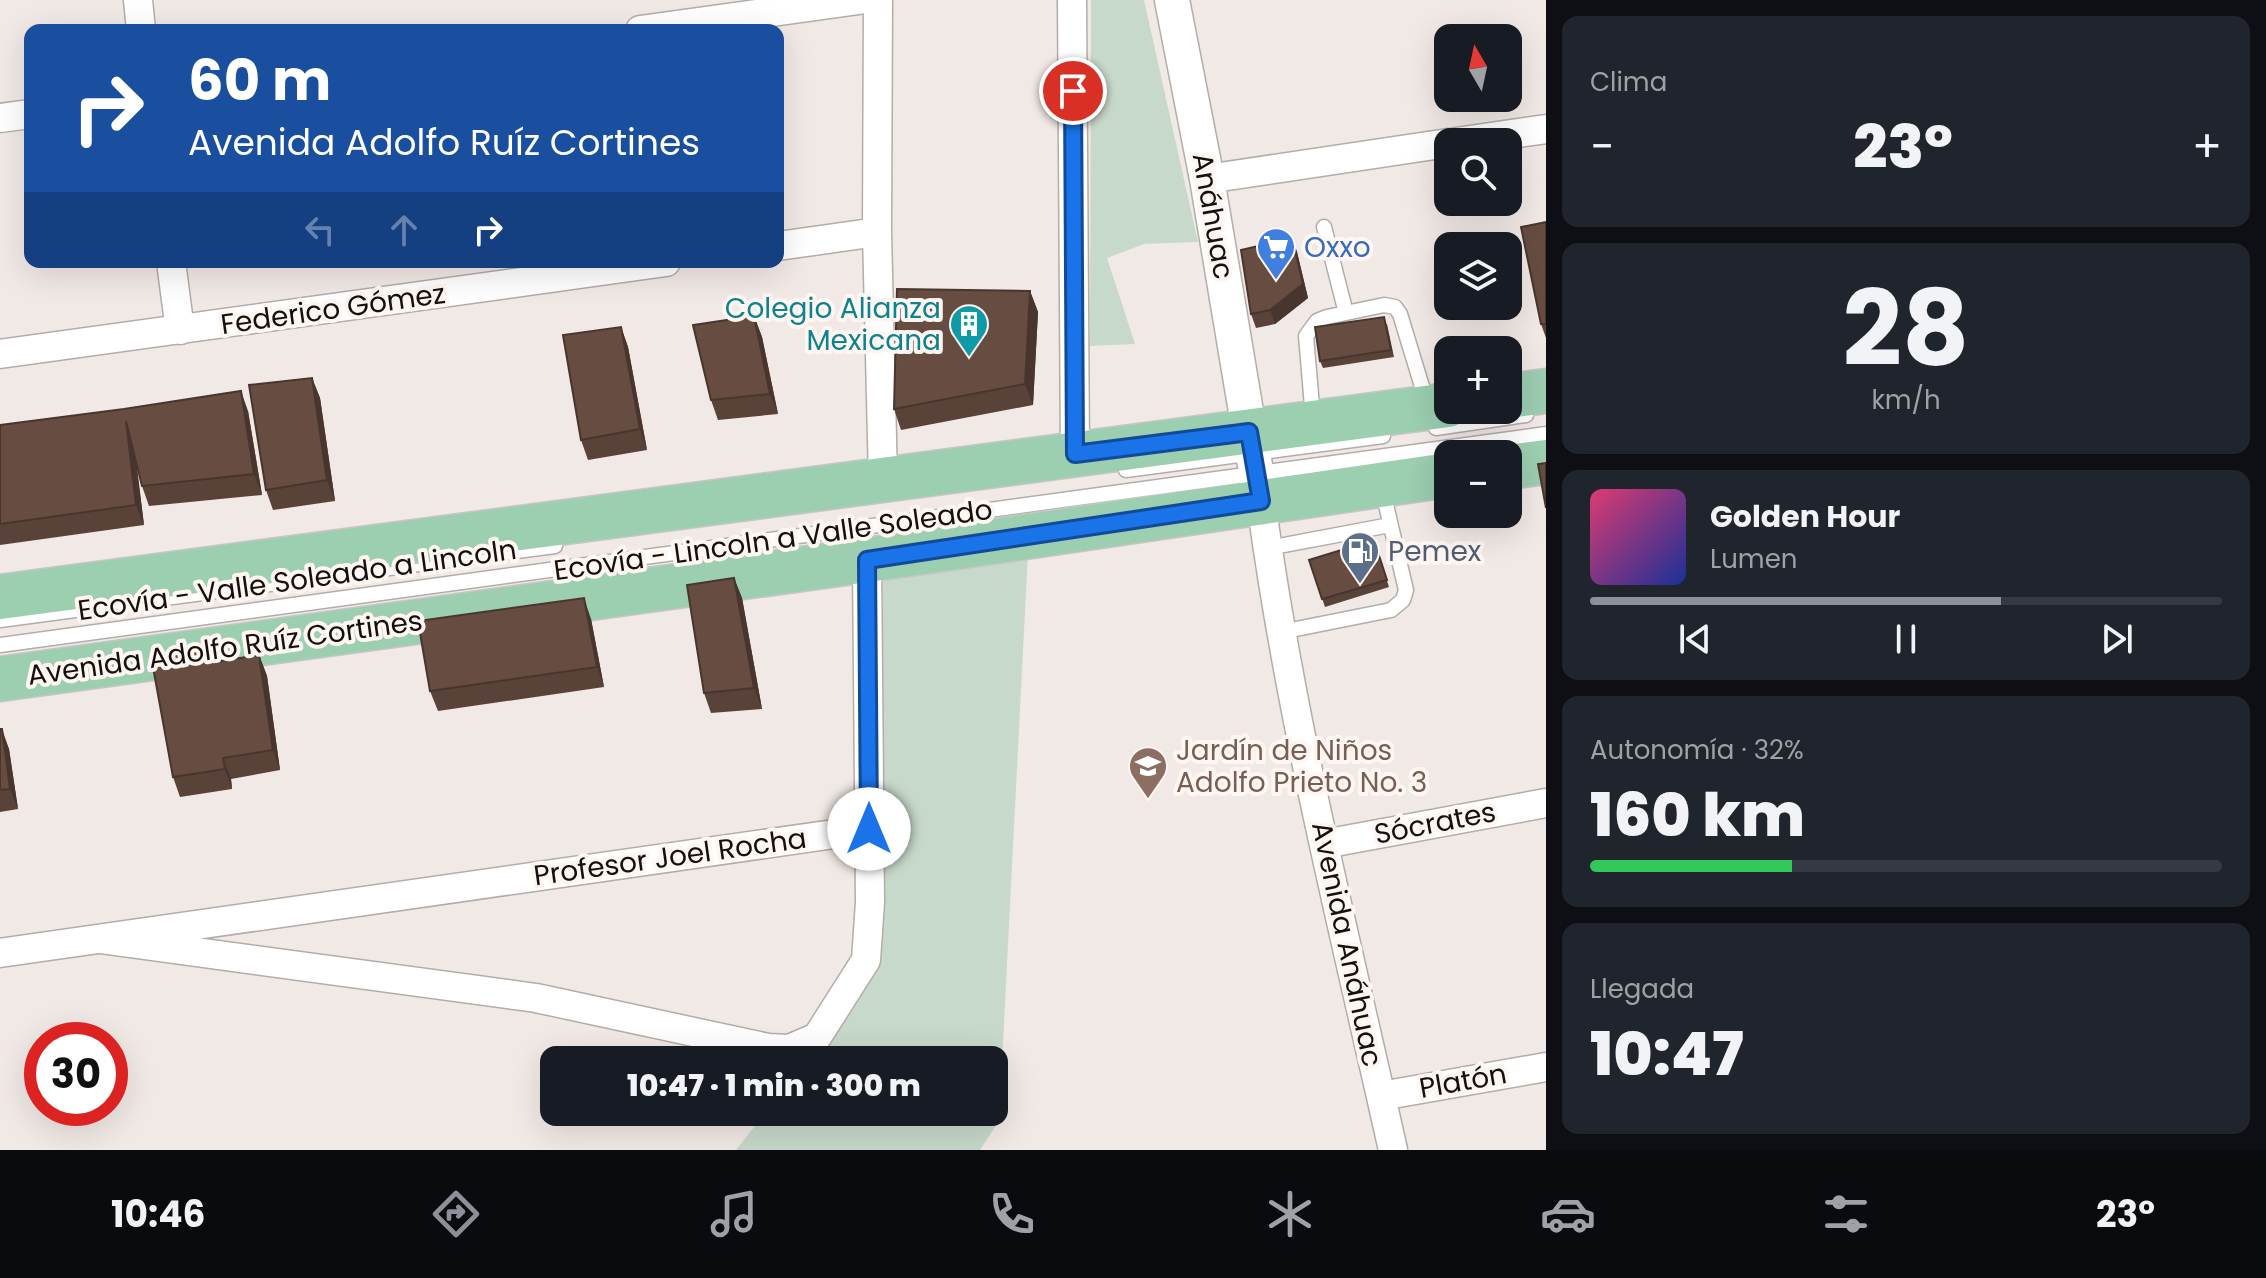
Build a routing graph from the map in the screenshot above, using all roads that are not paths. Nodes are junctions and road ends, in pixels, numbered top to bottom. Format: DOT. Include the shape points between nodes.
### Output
graph roads {
  1 [pos="138,0"];
  2 [pos="859,0"];
  3 [pos="878,0"];
  4 [pos="1072,0"];
  5 [pos="1172,0"];
  6 [pos="140,24"];
  7 [pos="684,24"];
  8 [pos="24,115"];
  9 [pos="0,118"];
  10 [pos="1546,129"];
  11 [pos="1522,132"];
  12 [pos="1434,145"];
  13 [pos="1207,179"];
  14 [pos="1324,227"];
  15 [pos="877,232"];
  16 [pos="784,245"];
  17 [pos="172,268"];
  18 [pos="623,268"];
  19 [pos="1346,313"];
  20 [pos="180,330"];
  21 [pos="0,354"];
  22 [pos="1546,391"];
  23 [pos="1522,394"];
  24 [pos="1546,412"];
  25 [pos="1433,414"];
  26 [pos="1314,423"];
  27 [pos="1392,434"];
  28 [pos="1546,434"];
  29 [pos="1546,462"];
  30 [pos="1090,463"];
  31 [pos="1255,465"];
  32 [pos="1522,465"];
  33 [pos="883,480"];
  34 [pos="1434,482"];
  35 [pos="1386,505"];
  36 [pos="570,544"];
  37 [pos="1268,548"];
  38 [pos="867,560"];
  39 [pos="0,597"];
  40 [pos="0,620"];
  41 [pos="1281,632"];
  42 [pos="0,645"];
  43 [pos="0,679"];
  44 [pos="1546,803"];
  45 [pos="869,829"];
  46 [pos="1324,844"];
  47 [pos="100,939"];
  48 [pos="0,953"];
  49 [pos="1546,1067"];
  50 [pos="1381,1096"];
  51 [pos="1393,1150"];
  1 -- 6 [label="street"];
  2 -- 7 [label="street"];
  3 -- 15 [label="street"];
  4 -- 30 [label="street"];
  5 -- 13 [label="street, Anáhuac"];
  8 -- 9 [label="street"];
  10 -- 11 [label="street"];
  12 -- 13 [label="street"];
  13 -- 31 [label="street, Anáhuac"];
  14 -- 19 [label="lane"];
  15 -- 16 [label="street"];
  15 -- 33 [label="street"];
  17 -- 20 [label="street"];
  18 -- 20 [label="street, Federico Gómez"];
  19 -- 25 [label="lane" via="1395,307"];
  19 -- 26 [label="lane" via="1317,321 1306,336"];
  20 -- 21 [label="street, Federico Gómez"];
  22 -- 23 [label="main road"];
  24 -- 25 [label="lane"];
  25 -- 26 [label="main road, Avenida Adolfo Ruíz Cortines"];
  26 -- 31 [label="main road, Avenida Adolfo Ruíz Cortines"];
  27 -- 31 [label="lane"];
  28 -- 31 [label="lane, Ecovía - Lincoln a Valle Soleado"];
  29 -- 32 [label="main road"];
  30 -- 31 [label="main road, Avenida Adolfo Ruíz Cortines"];
  30 -- 33 [label="main road, Avenida Adolfo Ruíz Cortines"];
  31 -- 35 [label="main road, Avenida Adolfo Ruíz Cortines"];
  31 -- 37 [label="street, Avenida Anáhuac"];
  31 -- 38 [label="main road, Avenida Adolfo Ruíz Cortines"];
  31 -- 42 [label="lane, Ecovía - Lincoln a Valle Soleado"];
  33 -- 39 [label="main road, Avenida Adolfo Ruíz Cortines"];
  34 -- 35 [label="main road, Avenida Adolfo Ruíz Cortines"];
  35 -- 37 [label="lane"];
  35 -- 41 [label="lane" via="1406,590 1398,606"];
  36 -- 40 [label="lane, Ecovía - Valle Soleado a Lincoln"];
  37 -- 41 [label="street, Avenida Anáhuac"];
  38 -- 43 [label="main road, Avenida Adolfo Ruíz Cortines"];
  38 -- 45 [label="street"];
  41 -- 46 [label="street, Avenida Anáhuac"];
  44 -- 46 [label="street, Sócrates"];
  45 -- 47 [label="street, Profesor Joel Rocha"];
  45 -- 47 [label="street, Profesor Joel Rocha" via="866,960 817,1037 789,1049 536,998"];
  46 -- 50 [label="street, Avenida Anáhuac"];
  47 -- 48 [label="street, Profesor Joel Rocha"];
  49 -- 50 [label="street, Platón"];
  50 -- 51 [label="street, Avenida Anáhuac"];
}
